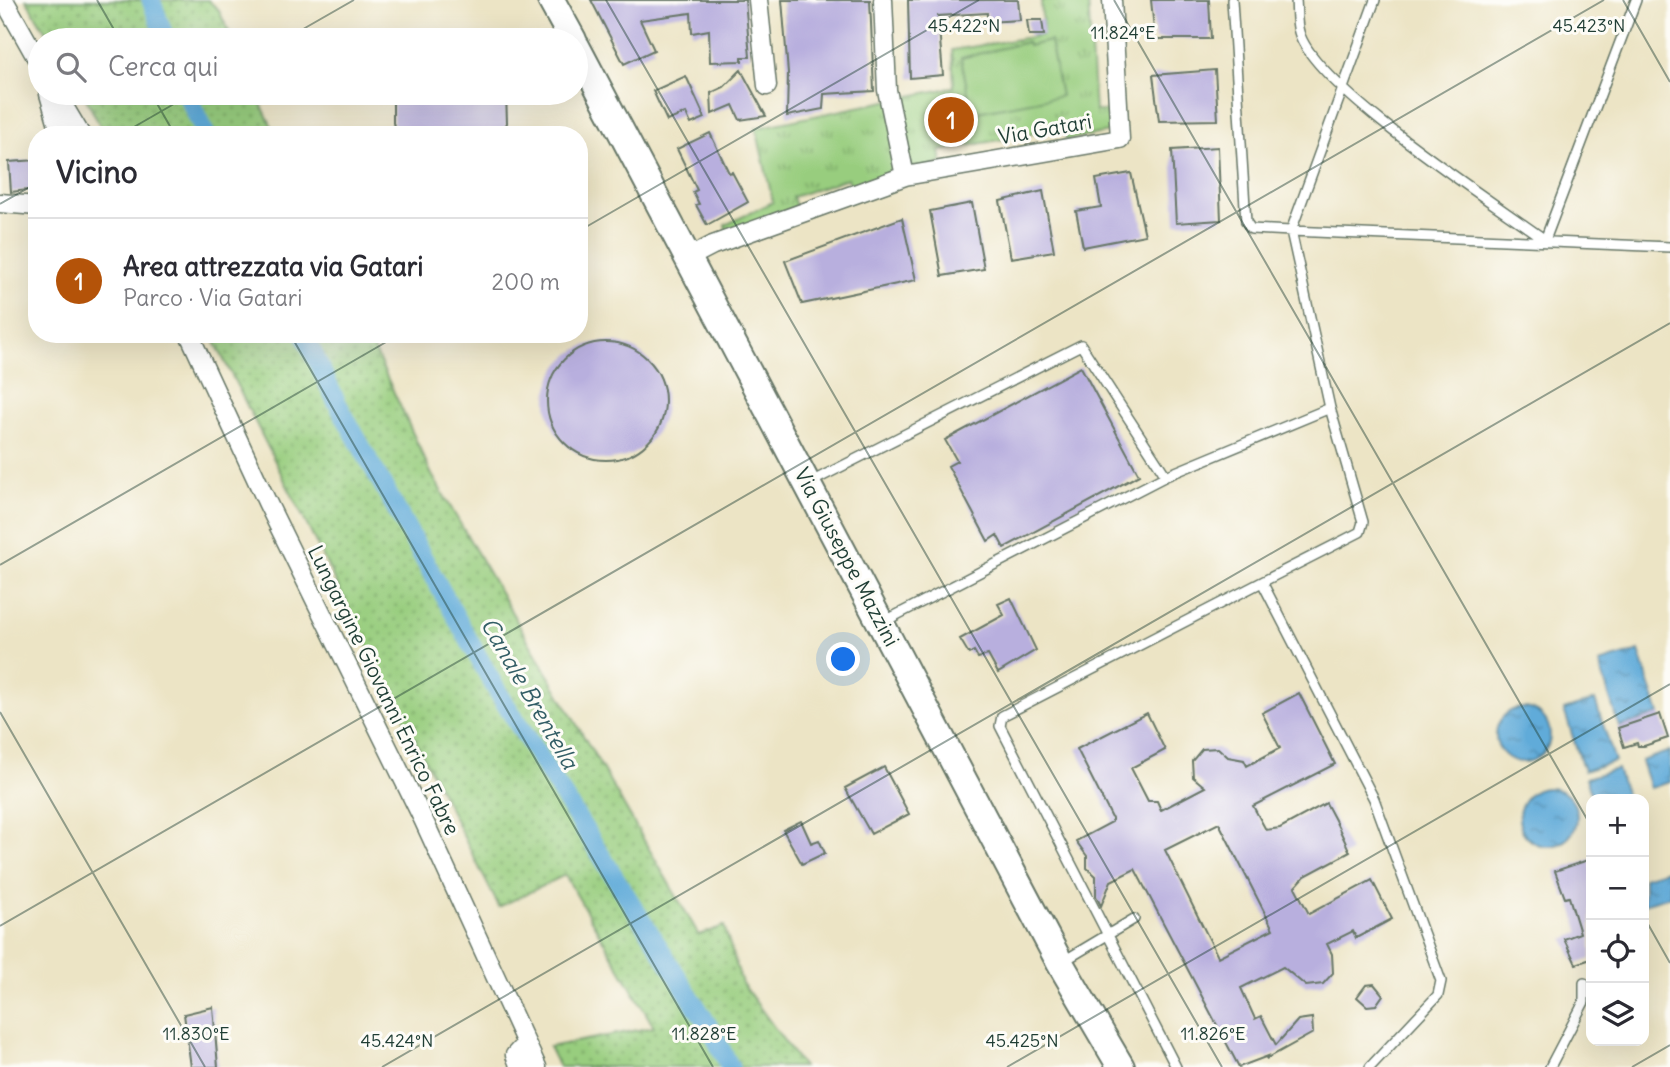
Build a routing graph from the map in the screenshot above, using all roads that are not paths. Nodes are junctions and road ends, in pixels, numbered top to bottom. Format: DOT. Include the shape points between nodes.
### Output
graph roads {
  1 [pos="4,0"];
  2 [pos="551,0"];
  3 [pos="758,0"];
  4 [pos="883,0"];
  5 [pos="1112,0"];
  6 [pos="1232,0"];
  7 [pos="1296,0"];
  8 [pos="1375,0"];
  9 [pos="1636,0"];
  10 [pos="566,28"];
  11 [pos="28,43"];
  12 [pos="588,69"];
  13 [pos="767,86"];
  14 [pos="1343,88"];
  15 [pos="52,105"];
  16 [pos="63,105"];
  17 [pos="58,126"];
  18 [pos="76,126"];
  19 [pos="904,169"];
  20 [pos="0,203"];
  21 [pos="28,205"];
  22 [pos="1291,231"];
  23 [pos="1545,240"];
  24 [pos="1670,247"];
  25 [pos="688,258"];
  26 [pos="193,343"];
  27 [pos="1330,408"];
  28 [pos="1166,476"];
  29 [pos="808,484"];
  30 [pos="1262,582"];
  31 [pos="881,622"];
  32 [pos="1134,919"];
  33 [pos="1107,937"];
  34 [pos="1060,962"];
  35 [pos="1584,983"];
  36 [pos="526,1043"];
  37 [pos="520,1067"];
  38 [pos="537,1067"];
  39 [pos="1121,1067"];
  40 [pos="1176,1067"];
  41 [pos="1370,1067"];
  42 [pos="1550,1067"];
  1 -- 11 [label="street"];
  2 -- 10 [label="main road"];
  3 -- 13 [label="street"];
  4 -- 19 [label="street" via="887,90"];
  5 -- 19 [label="street, Via Gatari" via="1120,139"];
  6 -- 22 [label="lane" via="1246,222 1251,229"];
  7 -- 14 [label="lane" via="1299,33 1317,63"];
  8 -- 14 [label="lane"];
  9 -- 23 [label="lane"];
  12 -- 25 [label="main road, Via Giuseppe Mazzini"];
  14 -- 22 [label="lane"];
  14 -- 23 [label="lane" via="1381,122"];
  15 -- 17 [label="street"];
  16 -- 18 [label="street"];
  19 -- 25 [label="street, Via Gatari"];
  20 -- 21 [label="street"];
  22 -- 23 [label="lane"];
  22 -- 27 [label="lane"];
  23 -- 24 [label="lane"];
  25 -- 29 [label="main road, Via Giuseppe Mazzini"];
  26 -- 36 [label="street, Lungargine Giovanni Enrico Fabre" via="424,819"];
  27 -- 28 [label="lane"];
  27 -- 30 [label="lane" via="1363,522 1360,532"];
  28 -- 29 [label="lane" via="1081,345"];
  28 -- 31 [label="lane"];
  29 -- 31 [label="main road, Via Giuseppe Mazzini"];
  30 -- 33 [label="lane" via="1002,716 1000,726"];
  30 -- 41 [label="lane" via="1374,799 1441,981 1438,995"];
  31 -- 34 [label="main road, Via Giuseppe Mazzini"];
  32 -- 33 [label="lane"];
  33 -- 34 [label="lane"];
  33 -- 40 [label="lane"];
  34 -- 39 [label="main road, Via Giuseppe Mazzini"];
  35 -- 42 [label="lane" via="1584,1002"];
  36 -- 37 [label="street" via="515,1055"];
  36 -- 38 [label="street, Lungargine Giovanni Enrico Fabre"];
}
